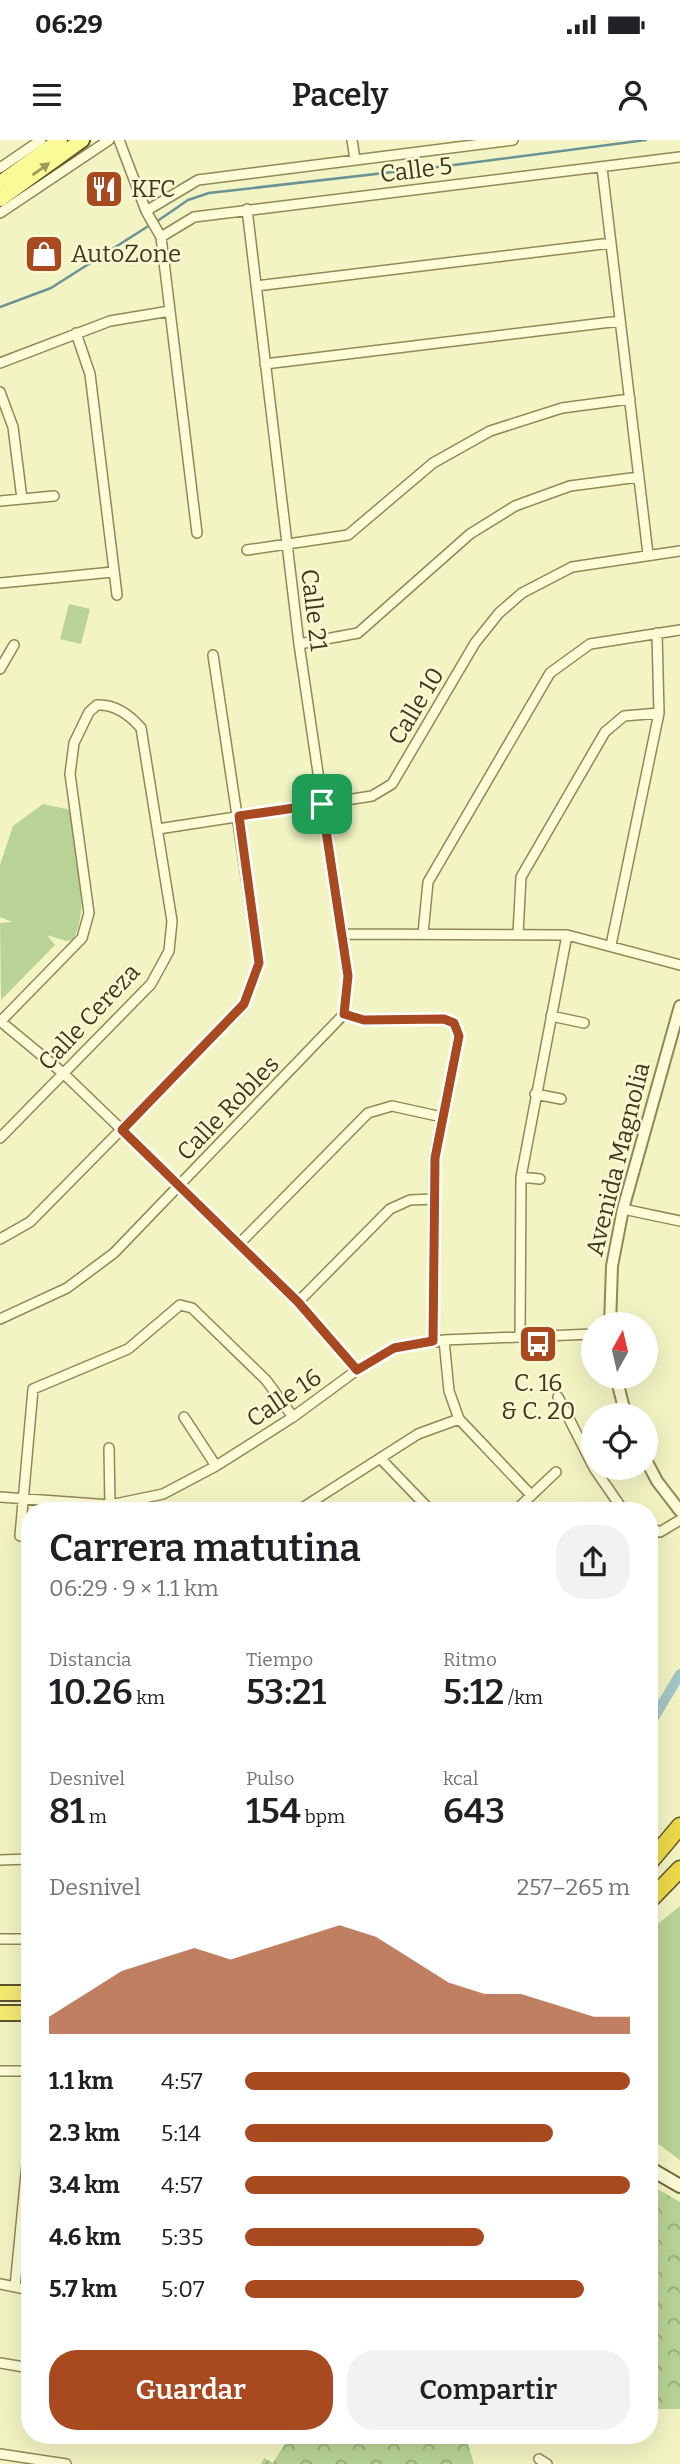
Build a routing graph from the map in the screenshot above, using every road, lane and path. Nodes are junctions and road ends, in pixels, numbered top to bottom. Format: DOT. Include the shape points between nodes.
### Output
graph roads {
  1 [pos="41,140"];
  2 [pos="60,140"];
  3 [pos="82,140"];
  4 [pos="109,140"];
  5 [pos="119,140"];
  6 [pos="352,140"];
  7 [pos="513,140"];
  8 [pos="440,144"];
  9 [pos="680,157"];
  10 [pos="355,159"];
  11 [pos="602,167"];
  12 [pos="0,168"];
  13 [pos="0,183"];
  14 [pos="0,199"];
  15 [pos="247,209"];
  16 [pos="146,211"];
  17 [pos="0,213"];
  18 [pos="161,237"];
  19 [pos="611,243"];
  20 [pos="256,286"];
  21 [pos="170,311"];
  22 [pos="620,321"];
  23 [pos="76,333"];
  24 [pos="0,363"];
  25 [pos="265,364"];
  26 [pos="0,391"];
  27 [pos="630,399"];
  28 [pos="639,477"];
  29 [pos="54,496"];
  30 [pos="22,499"];
  31 [pos="0,501"];
  32 [pos="197,533"];
  33 [pos="286,546"];
  34 [pos="247,550"];
  35 [pos="680,551"];
  36 [pos="648,554"];
  37 [pos="113,572"];
  38 [pos="0,583"];
  39 [pos="117,595"];
  40 [pos="680,630"];
  41 [pos="657,633"];
  42 [pos="299,644"];
  43 [pos="14,645"];
  44 [pos="213,655"];
  45 [pos="0,669"];
  46 [pos="659,713"];
  47 [pos="322,804"];
  48 [pos="239,816"];
  49 [pos="158,829"];
  50 [pos="341,934"];
  51 [pos="424,934"];
  52 [pos="518,934"];
  53 [pos="567,935"];
  54 [pos="611,945"];
  55 [pos="680,965"];
  56 [pos="680,1006"];
  57 [pos="344,1014"];
  58 [pos="551,1016"];
  59 [pos="0,1022"];
  60 [pos="584,1023"];
  61 [pos="63,1073"];
  62 [pos="535,1094"];
  63 [pos="561,1099"];
  64 [pos="442,1116"];
  65 [pos="122,1130"];
  66 [pos="0,1138"];
  67 [pos="521,1177"];
  68 [pos="540,1179"];
  69 [pos="180,1186"];
  70 [pos="434,1199"];
  71 [pos="623,1209"];
  72 [pos="680,1222"];
  73 [pos="0,1239"];
  74 [pos="239,1244"];
  75 [pos="298,1302"];
  76 [pos="610,1312"];
  77 [pos="0,1319"];
  78 [pos="581,1334"];
  79 [pos="520,1337"];
  80 [pos="444,1340"];
  81 [pos="433,1341"];
  82 [pos="357,1370"];
  83 [pos="558,1397"];
  84 [pos="184,1417"];
  85 [pos="293,1417"];
  86 [pos="459,1419"];
  87 [pos="581,1442"];
  88 [pos="109,1448"];
  89 [pos="380,1458"];
  90 [pos="216,1466"];
  91 [pos="556,1472"];
  92 [pos="603,1480"];
  93 [pos="656,1480"];
  94 [pos="531,1495"];
  95 [pos="0,1497"];
  96 [pos="22,1499"];
  97 [pos="22,1502"];
  98 [pos="66,1502"];
  99 [pos="110,1502"];
  100 [pos="124,1502"];
  101 [pos="315,1502"];
  102 [pos="422,1502"];
  103 [pos="524,1502"];
  104 [pos="618,1502"];
  105 [pos="680,1511"];
  106 [pos="21,1515"];
  107 [pos="680,1520"];
  108 [pos="658,1531"];
  109 [pos="20,1536"];
  110 [pos="680,1825"];
  111 [pos="658,1852"];
  112 [pos="21,1859"];
  113 [pos="0,1860"];
  114 [pos="680,1869"];
  115 [pos="658,1892"];
  116 [pos="21,1938"];
  117 [pos="0,1939"];
  118 [pos="0,1993"];
  119 [pos="21,1993"];
  120 [pos="0,2013"];
  121 [pos="21,2013"];
  122 [pos="0,2071"];
  123 [pos="21,2071"];
  124 [pos="658,2173"];
  125 [pos="680,2186"];
  126 [pos="21,2225"];
  127 [pos="0,2284"];
  128 [pos="15,2287"];
  129 [pos="21,2288"];
  130 [pos="2,2363"];
  131 [pos="21,2366"];
  132 [pos="0,2454"];
  133 [pos="66,2464"];
  1 -- 12 [label="street"];
  2 -- 13 [label="main road"];
  14 -- 3 [label="main road, one-way"];
  4 -- 17 [label="street"];
  5 -- 16 [label="street"];
  6 -- 10 [label="street"];
  7 -- 8 [label="street"];
  8 -- 10 [label="street"];
  9 -- 11 [label="street, Calle 5"];
  10 -- 16 [label="street" via="198,180"];
  11 -- 15 [label="street, Calle 5"];
  11 -- 19 [label="street"];
  15 -- 18 [label="street, Calle 5" via="194,217"];
  15 -- 20 [label="street, Calle 21"];
  16 -- 18 [label="street"];
  18 -- 21 [label="street"];
  19 -- 20 [label="street"];
  19 -- 22 [label="street"];
  20 -- 25 [label="street, Calle 21"];
  21 -- 23 [label="street" via="110,321"];
  21 -- 32 [label="street"];
  22 -- 25 [label="street"];
  22 -- 27 [label="street"];
  23 -- 24 [label="street"];
  23 -- 37 [label="street" via="90,374"];
  25 -- 33 [label="street, Calle 21"];
  26 -- 30 [label="street" via="13,426"];
  27 -- 28 [label="street"];
  27 -- 33 [label="street" via="562,408 490,431 433,463 348,535"];
  28 -- 36 [label="street"];
  28 -- 42 [label="street" via="570,486 515,506 470,534 358,633"];
  29 -- 30 [label="street"];
  30 -- 31 [label="street"];
  33 -- 34 [label="street"];
  33 -- 42 [label="street, Calle 21"];
  35 -- 36 [label="street, Calle 10"];
  36 -- 47 [label="street, Calle 10" via="572,567 523,593 475,643 392,784 372,796"];
  37 -- 38 [label="street"];
  37 -- 39 [label="street"];
  40 -- 41 [label="street"];
  41 -- 46 [label="street"];
  41 -- 51 [label="street" via="590,644 550,673 428,882"];
  42 -- 47 [label="street, Calle 21"];
  43 -- 45 [label="street"];
  44 -- 48 [label="street"];
  46 -- 52 [label="street" via="624,716 605,732 521,877"];
  46 -- 54 [label="street"];
  47 -- 48 [label="street, Calle 10"];
  47 -- 50 [label="street, Calle 21"];
  48 -- 49 [label="street, Calle 10"];
  48 -- 65 [label="street" via="259,963 244,1004"];
  49 -- 59 [label="street, Calle Cereza" via="141,728 130,715 97,705 75,743 70,774 89,913 82,938"];
  49 -- 61 [label="street, Calle Cereza" via="172,921 169,951 151,984"];
  50 -- 51 [label="street"];
  50 -- 57 [label="street, Calle 21" via="348,976"];
  51 -- 52 [label="street"];
  52 -- 53 [label="street"];
  53 -- 54 [label="street"];
  53 -- 58 [label="street"];
  54 -- 55 [label="street"];
  56 -- 71 [label="street, Avenida Magnolia"];
  57 -- 64 [label="street" via="364,1020 444,1019 454,1023 459,1036"];
  57 -- 69 [label="street, Calle Robles"];
  58 -- 60 [label="street"];
  58 -- 62 [label="street"];
  59 -- 61 [label="street"];
  61 -- 65 [label="street"];
  61 -- 66 [label="street, Calle Cereza"];
  62 -- 63 [label="street"];
  62 -- 67 [label="street"];
  64 -- 70 [label="street"];
  64 -- 74 [label="street" via="392,1106 368,1113"];
  65 -- 69 [label="street"];
  65 -- 73 [label="street" via="30,1222"];
  67 -- 68 [label="street"];
  67 -- 79 [label="street"];
  69 -- 74 [label="street"];
  69 -- 77 [label="street, Calle Robles" via="114,1253 67,1288"];
  70 -- 75 [label="street" via="410,1200 390,1209"];
  70 -- 81 [label="street"];
  71 -- 72 [label="street"];
  71 -- 76 [label="street, Avenida Magnolia" via="612,1266"];
  74 -- 75 [label="street"];
  75 -- 82 [label="street"];
  78 -- 79 [label="street, Calle 16"];
  79 -- 80 [label="street, Calle 16"];
  80 -- 81 [label="street, Calle 16"];
  80 -- 86 [label="street" via="449,1388"];
  81 -- 82 [label="street, Calle 16" via="394,1348"];
  82 -- 85 [label="street, Calle 16"];
  83 -- 87 [label="street"];
  84 -- 90 [label="street"];
  85 -- 90 [label="street, Calle 16"];
  85 -- 96 [label="street" via="266,1380 192,1308 180,1305 128,1349 33,1389"];
  86 -- 89 [label="street" via="418,1434"];
  86 -- 94 [label="street"];
  88 -- 99 [label="street"];
  89 -- 101 [label="street"];
  89 -- 102 [label="street"];
  90 -- 100 [label="street, Calle 16" via="163,1494"];
  91 -- 94 [label="street"];
  92 -- 104 [label="street"];
  93 -- 105 [label="street"];
  94 -- 103 [label="street"];
  95 -- 96 [label="street, Calle 16"];
  96 -- 97 [label="street"];
  96 -- 98 [label="street, Calle 16"];
  106 -- 109 [label="street"];
  107 -- 108 [label="street"];
  110 -- 111 [label="highway"];
  112 -- 113 [label="street"];
  114 -- 115 [label="highway"];
  116 -- 117 [label="street"];
  118 -- 119 [label="highway"];
  120 -- 121 [label="highway"];
  122 -- 123 [label="street"];
  124 -- 125 [label="main road"];
  126 -- 128 [label="street"];
  127 -- 128 [label="street"];
  128 -- 129 [label="street"];
  130 -- 131 [label="street"];
  132 -- 133 [label="street"];
}
